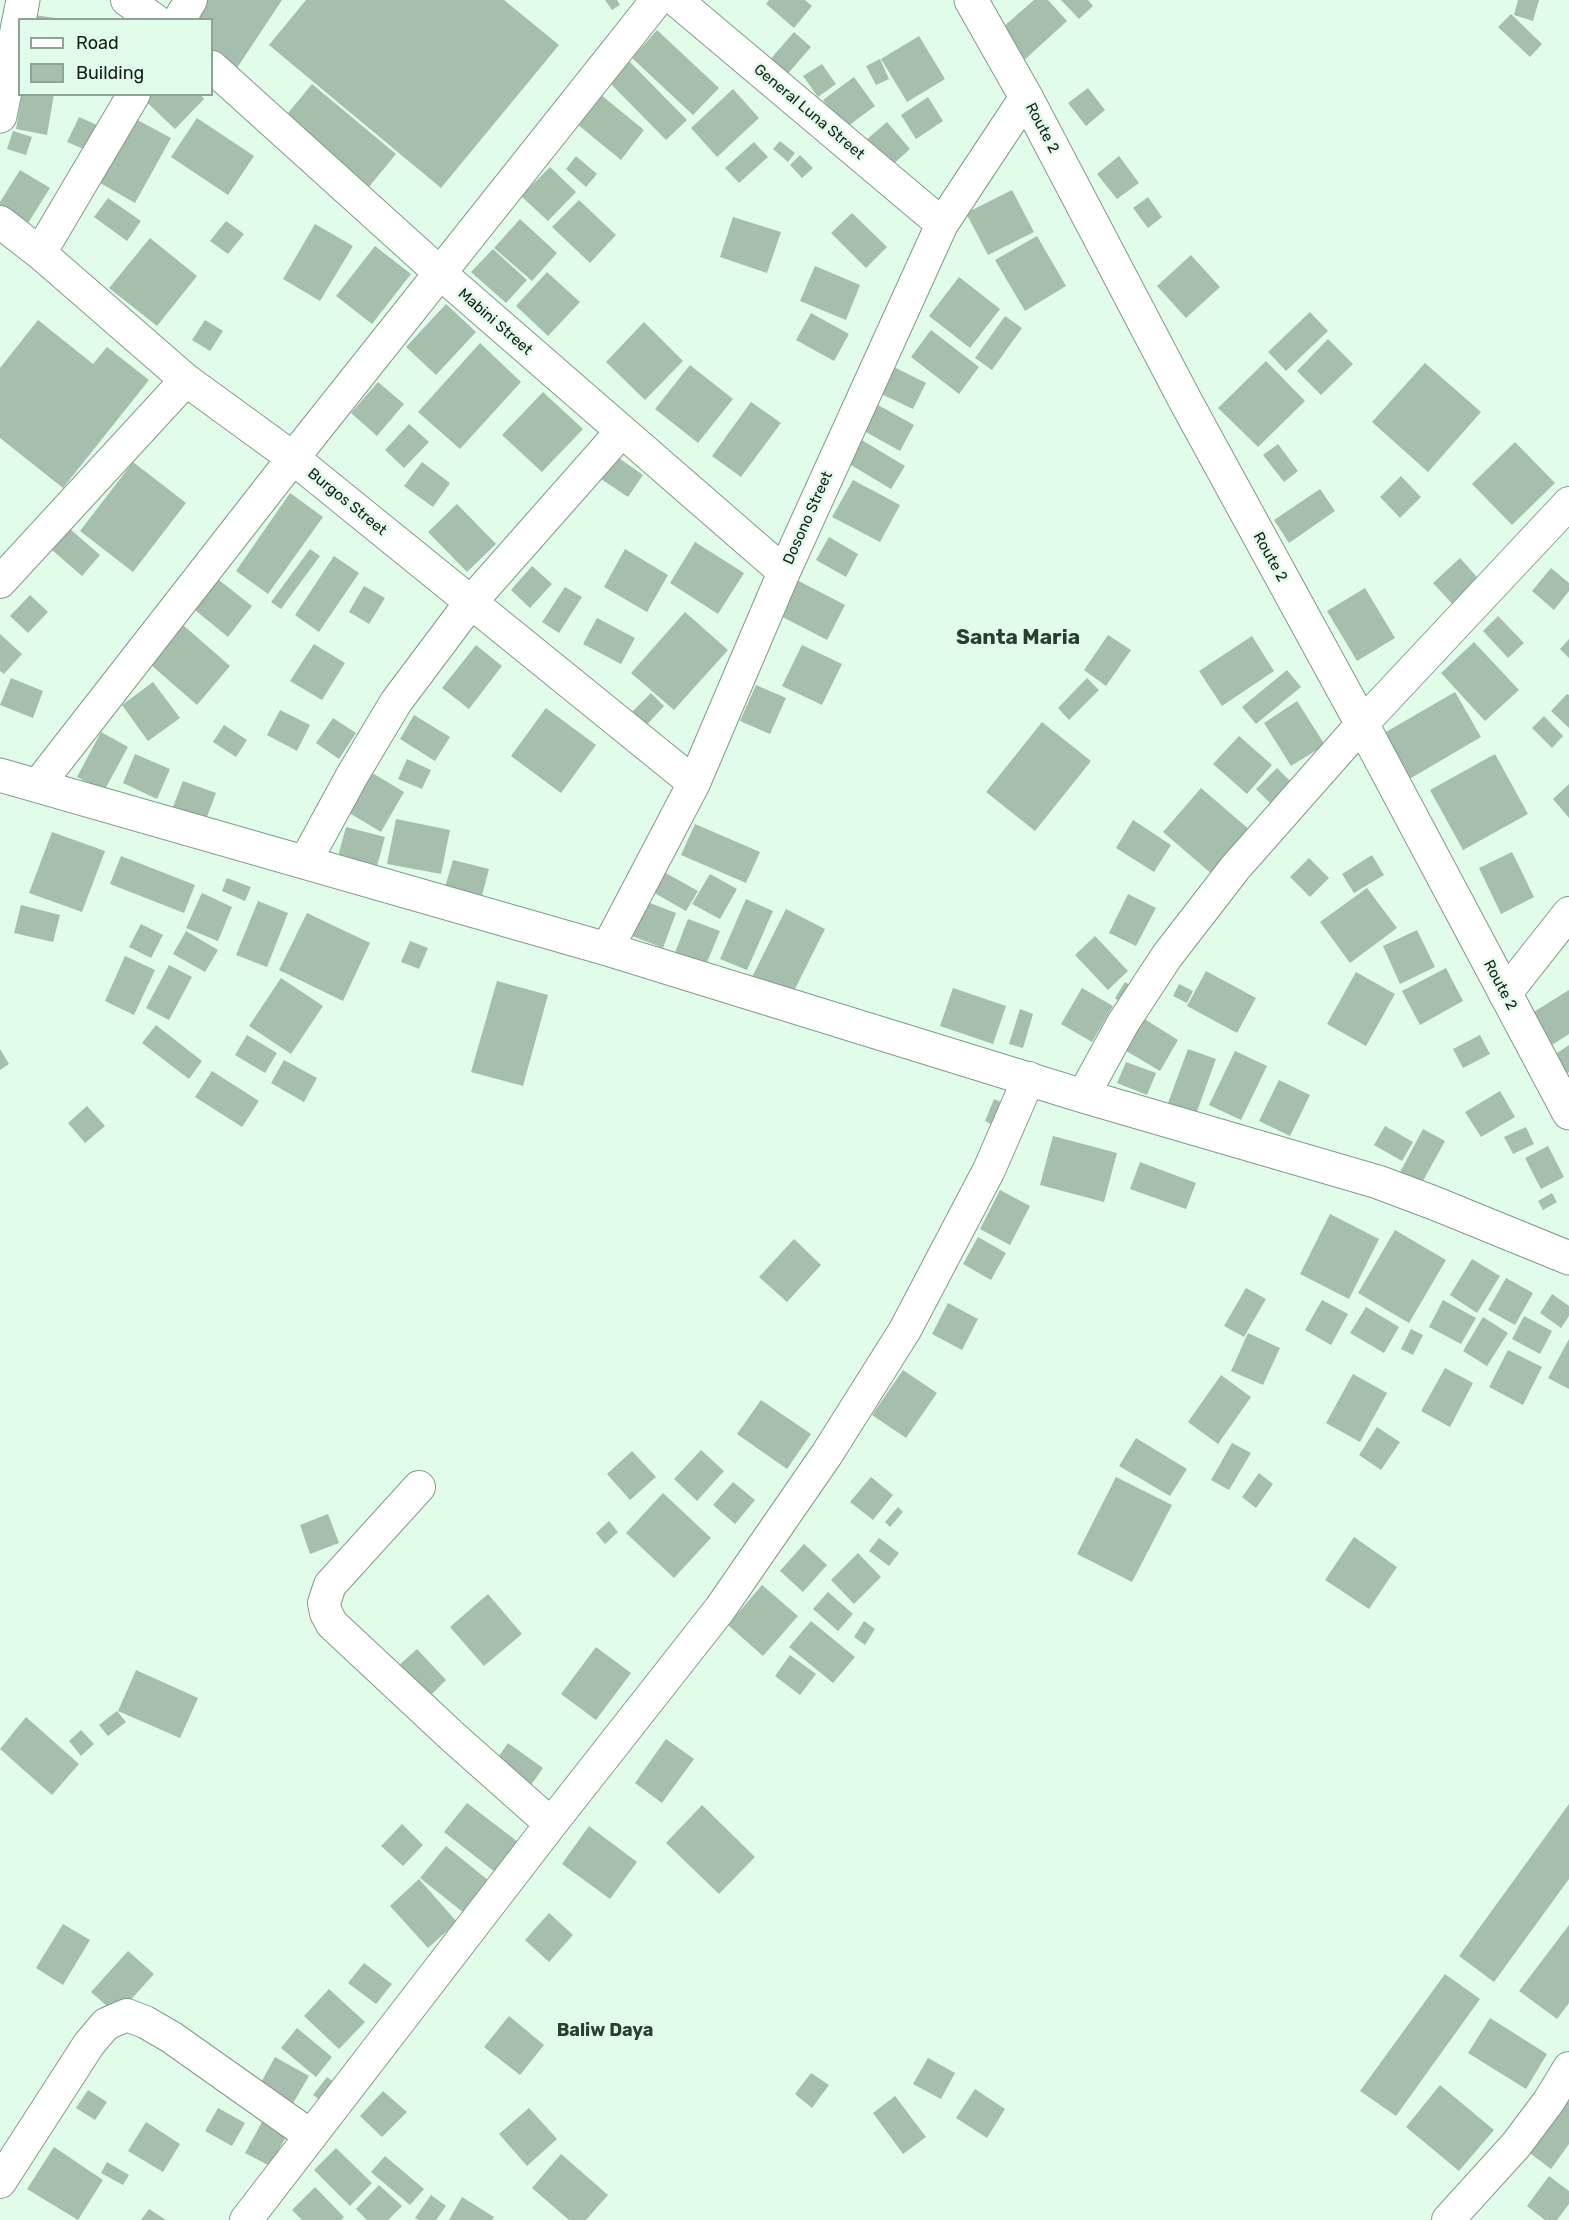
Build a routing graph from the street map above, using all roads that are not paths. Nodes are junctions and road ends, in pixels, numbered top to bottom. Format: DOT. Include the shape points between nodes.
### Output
graph roads {
  1 [pos="23,0"];
  2 [pos="127,0"];
  3 [pos="191,0"];
  4 [pos="657,0"];
  5 [pos="676,0"];
  6 [pos="971,0"];
  7 [pos="19,18"];
  8 [pos="152,18"];
  9 [pos="180,18"];
  10 [pos="18,25"];
  11 [pos="213,68"];
  12 [pos="133,96"];
  13 [pos="1026,97"];
  14 [pos="0,116"];
  15 [pos="0,222"];
  16 [pos="942,224"];
  17 [pos="40,253"];
  18 [pos="440,273"];
  19 [pos="186,380"];
  20 [pos="621,432"];
  21 [pos="293,458"];
  22 [pos="1569,503"];
  23 [pos="784,572"];
  24 [pos="0,582"];
  25 [pos="471,602"];
  26 [pos="1362,724"];
  27 [pos="0,775"];
  28 [pos="694,783"];
  29 [pos="38,785"];
  30 [pos="305,862"];
  31 [pos="1569,913"];
  32 [pos="607,949"];
  33 [pos="1505,994"];
  34 [pos="1029,1078"];
  35 [pos="1083,1096"];
  36 [pos="1569,1113"];
  37 [pos="1569,1258"];
  38 [pos="419,1487"];
  39 [pos="551,1824"];
  40 [pos="1569,2068"];
  41 [pos="311,2136"];
  42 [pos="0,2182"];
  43 [pos="246,2220"];
  44 [pos="1448,2220"];
  1 -- 7 [label="main road"];
  2 -- 8 [label="street"];
  3 -- 9 [label="street"];
  4 -- 18 [label="street"];
  5 -- 16 [label="street, General Luna Street"];
  6 -- 13 [label="main road, Route 2"];
  10 -- 14 [label="main road"];
  11 -- 18 [label="street, Mabini Street"];
  12 -- 17 [label="street"];
  13 -- 16 [label="street, Dosono Street"];
  13 -- 26 [label="main road, Route 2" via="1186,402"];
  15 -- 17 [label="street, Burgos Street"];
  16 -- 23 [label="street, Dosono Street"];
  17 -- 19 [label="street, Burgos Street"];
  18 -- 20 [label="street, Mabini Street"];
  18 -- 21 [label="street"];
  19 -- 21 [label="street, Burgos Street"];
  19 -- 24 [label="street"];
  20 -- 23 [label="street, Mabini Street"];
  20 -- 25 [label="street"];
  21 -- 25 [label="street, Burgos Street"];
  21 -- 29 [label="street"];
  22 -- 26 [label="street"];
  23 -- 28 [label="street, Dosono Street"];
  25 -- 28 [label="street, Burgos Street"];
  25 -- 30 [label="street" via="396,702"];
  26 -- 33 [label="main road, Route 2"];
  26 -- 35 [label="street" via="1235,868 1167,956 1123,1023"];
  27 -- 29 [label="main road"];
  28 -- 32 [label="street, Dosono Street"];
  29 -- 30 [label="main road"];
  30 -- 32 [label="main road"];
  31 -- 33 [label="street"];
  32 -- 34 [label="main road"];
  33 -- 36 [label="main road, Route 2"];
  34 -- 35 [label="main road"];
  34 -- 39 [label="street" via="989,1170 905,1330 833,1444 720,1609"];
  35 -- 37 [label="main road" via="1378,1182"];
  38 -- 39 [label="street" via="330,1585 324,1603 326,1613 435,1721"];
  39 -- 41 [label="street"];
  40 -- 44 [label="street" via="1516,2145"];
  41 -- 42 [label="street" via="171,2037 127,2015 106,2024 89,2044"];
  41 -- 43 [label="street"];
}
